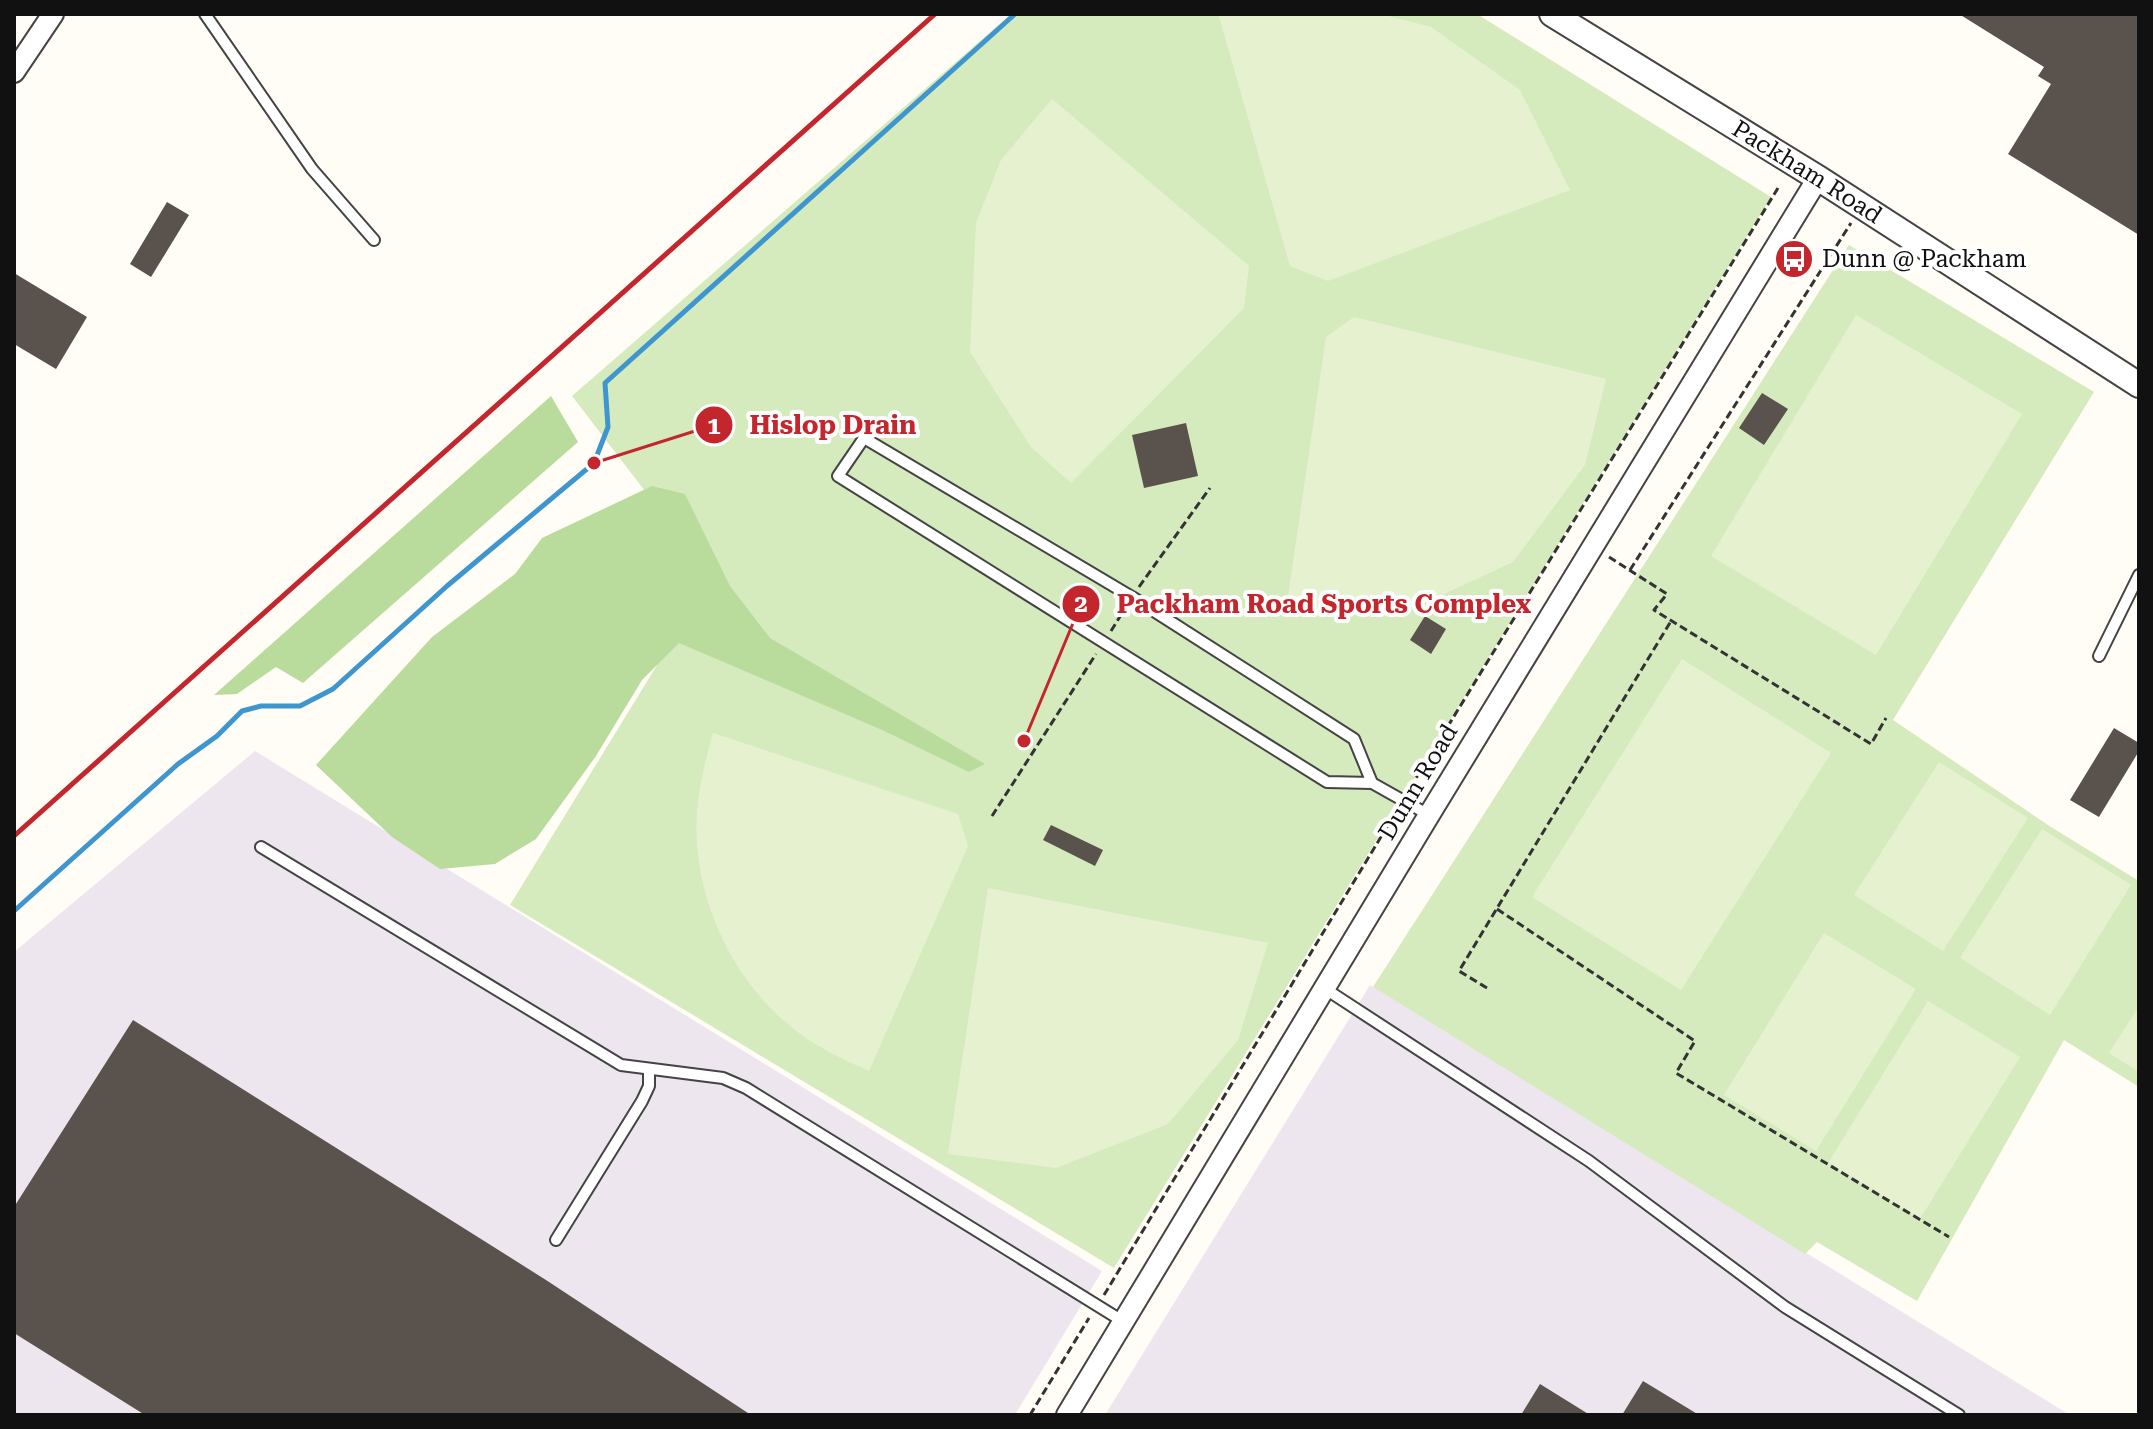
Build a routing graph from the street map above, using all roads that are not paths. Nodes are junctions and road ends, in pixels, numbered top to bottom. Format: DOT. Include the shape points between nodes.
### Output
graph roads {
  1 [pos="53,14"];
  2 [pos="205,14"];
  3 [pos="1553,14"];
  4 [pos="14,72"];
  5 [pos="1818,178"];
  6 [pos="374,240"];
  7 [pos="2139,385"];
  8 [pos="2139,575"];
  9 [pos="2099,656"];
  10 [pos="1372,783"];
  11 [pos="1429,815"];
  12 [pos="261,847"];
  13 [pos="1324,988"];
  14 [pos="649,1070"];
  15 [pos="556,1240"];
  16 [pos="1124,1322"];
  17 [pos="1067,1415"];
  18 [pos="1959,1415"];
  1 -- 4 [label="street"];
  2 -- 6 [label="lane" via="312,169"];
  3 -- 5 [label="street, Packham Road"];
  5 -- 7 [label="street, Packham Road"];
  5 -- 11 [label="street, Dunn Road"];
  8 -- 9 [label="lane"];
  10 -- 10 [label="lane" via="1354,739 1132,597 864,438 838,476 1327,782"];
  10 -- 11 [label="lane"];
  11 -- 13 [label="street, Dunn Road"];
  12 -- 14 [label="lane" via="621,1065"];
  13 -- 16 [label="street, Dunn Road"];
  13 -- 18 [label="lane" via="1589,1161 1785,1307"];
  14 -- 15 [label="lane" via="642,1101"];
  14 -- 16 [label="lane" via="723,1078 746,1088"];
  16 -- 17 [label="street, Dunn Road"];
}
